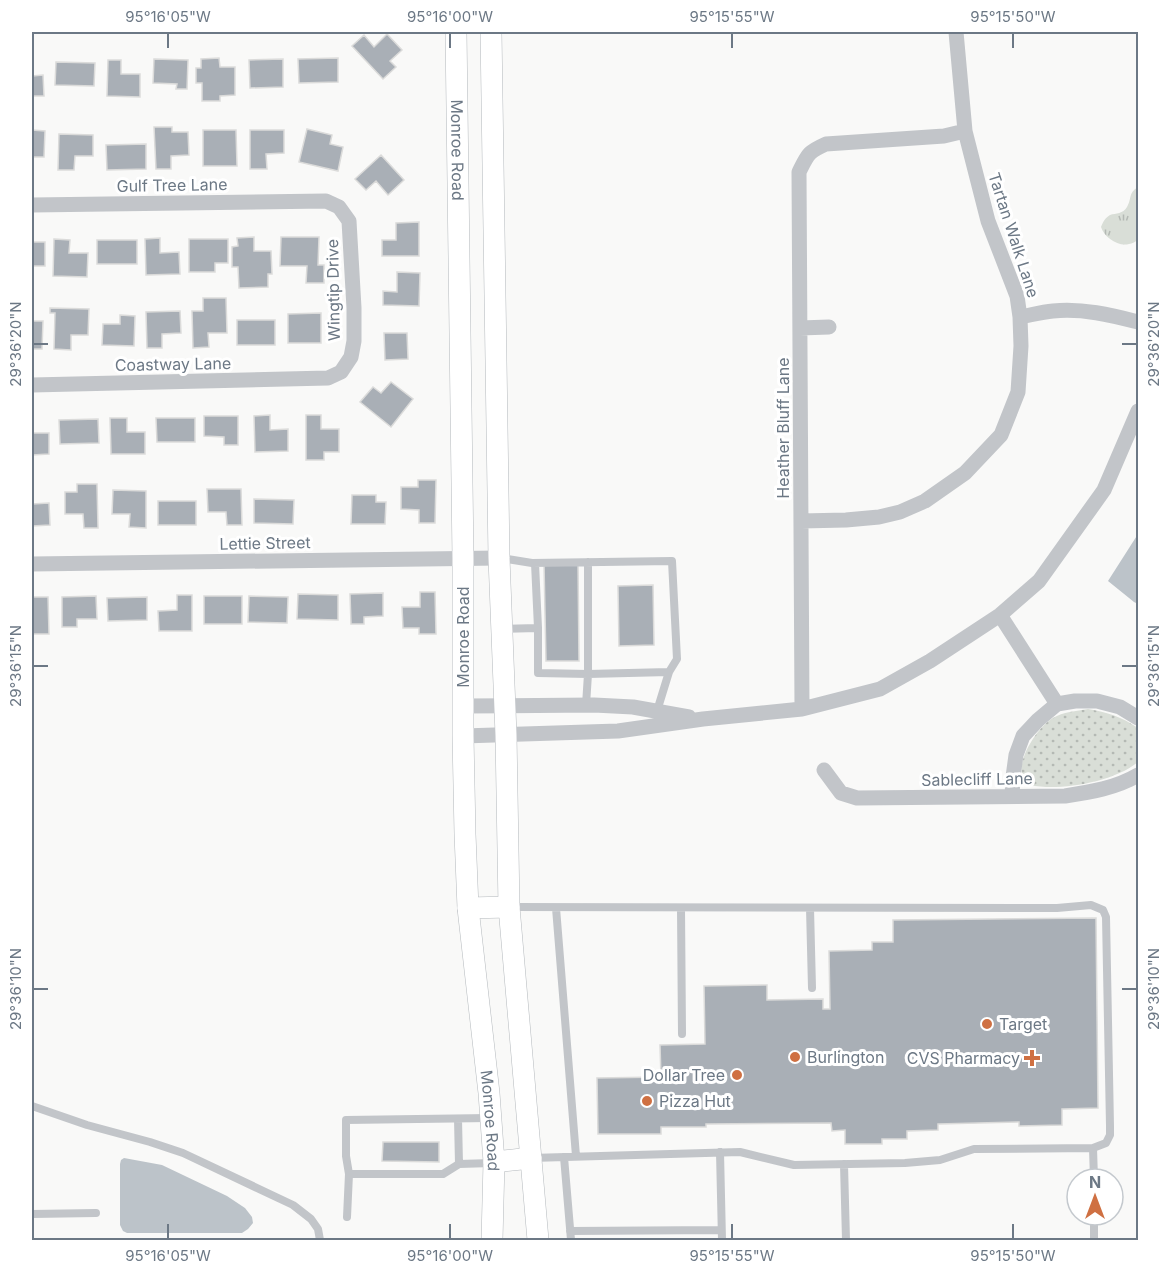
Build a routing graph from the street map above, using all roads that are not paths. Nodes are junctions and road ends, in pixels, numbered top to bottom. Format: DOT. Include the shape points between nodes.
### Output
graph roads {
  1 [pos="456,32"];
  2 [pos="956,32"];
  3 [pos="491,42"];
  4 [pos="456,53"];
  5 [pos="965,132"];
  6 [pos="312,201"];
  7 [pos="32,206"];
  8 [pos="460,304"];
  9 [pos="495,304"];
  10 [pos="1020,317"];
  11 [pos="1138,322"];
  12 [pos="829,327"];
  13 [pos="800,328"];
  14 [pos="315,379"];
  15 [pos="32,385"];
  16 [pos="1138,411"];
  17 [pos="801,521"];
  18 [pos="463,558"];
  19 [pos="499,558"];
  20 [pos="588,562"];
  21 [pos="535,563"];
  22 [pos="32,564"];
  23 [pos="1000,615"];
  24 [pos="538,628"];
  25 [pos="502,629"];
  26 [pos="669,672"];
  27 [pos="588,674"];
  28 [pos="1057,704"];
  29 [pos="505,705"];
  30 [pos="586,705"];
  31 [pos="463,706"];
  32 [pos="802,709"];
  33 [pos="657,711"];
  34 [pos="1138,718"];
  35 [pos="703,719"];
  36 [pos="506,735"];
  37 [pos="463,736"];
  38 [pos="824,770"];
  39 [pos="1138,775"];
  40 [pos="1012,796"];
  41 [pos="509,907"];
  42 [pos="468,908"];
  43 [pos="556,908"];
  44 [pos="681,908"];
  45 [pos="810,908"];
  46 [pos="812,988"];
  47 [pos="682,1034"];
  48 [pos="32,1106"];
  49 [pos="491,1118"];
  50 [pos="458,1119"];
  51 [pos="1093,1148"];
  52 [pos="720,1152"];
  53 [pos="576,1156"];
  54 [pos="564,1157"];
  55 [pos="531,1158"];
  56 [pos="494,1162"];
  57 [pos="459,1164"];
  58 [pos="844,1164"];
  59 [pos="1094,1167"];
  60 [pos="349,1174"];
  61 [pos="96,1213"];
  62 [pos="32,1214"];
  63 [pos="347,1217"];
  64 [pos="722,1230"];
  65 [pos="570,1231"];
  66 [pos="320,1240"];
  67 [pos="492,1240"];
  68 [pos="538,1240"];
  69 [pos="571,1240"];
  70 [pos="722,1240"];
  71 [pos="846,1240"];
  1 -- 4 [label="main road, Monroe Road"];
  2 -- 5 [label="street, Tartan Walk Lane"];
  3 -- 4 [label="main road"];
  3 -- 9 [label="main road"];
  4 -- 8 [label="main road, Monroe Road"];
  5 -- 10 [label="street, Tartan Walk Lane" via="988,221 1017,296"];
  5 -- 13 [label="street, Heather Bluff Lane" via="826,144 812,151 799,172"];
  6 -- 7 [label="street, Gulf Tree Lane"];
  6 -- 14 [label="street, Wingtip Drive" via="326,201 339,207 349,221 354,308 351,357 341,372"];
  8 -- 9 [label="main road"];
  8 -- 18 [label="main road, Monroe Road"];
  9 -- 19 [label="main road"];
  10 -- 11 [label="street" via="1079,311"];
  10 -- 17 [label="street, Tartan Walk Lane" via="1018,392 1002,435 964,473 925,501 900,512 879,517"];
  12 -- 13 [label="street"];
  13 -- 17 [label="street, Heather Bluff Lane"];
  14 -- 15 [label="street, Coastway Lane"];
  16 -- 23 [label="street" via="1104,490 1039,580"];
  17 -- 32 [label="street, Heather Bluff Lane"];
  18 -- 19 [label="street, Lettie Street"];
  18 -- 22 [label="street, Lettie Street"];
  18 -- 31 [label="main road, Monroe Road"];
  19 -- 21 [label="lane"];
  19 -- 25 [label="main road"];
  20 -- 21 [label="lane"];
  20 -- 26 [label="lane" via="672,561 677,659"];
  20 -- 27 [label="lane"];
  21 -- 24 [label="lane"];
  23 -- 28 [label="street"];
  23 -- 32 [label="street" via="880,689"];
  24 -- 25 [label="lane"];
  24 -- 27 [label="lane" via="538,673"];
  25 -- 29 [label="main road"];
  26 -- 27 [label="lane"];
  26 -- 33 [label="lane"];
  27 -- 30 [label="lane"];
  28 -- 34 [label="street" via="1097,701 1120,707"];
  28 -- 40 [label="street" via="1023,736 1016,755"];
  29 -- 30 [label="street"];
  29 -- 31 [label="street"];
  29 -- 36 [label="main road"];
  30 -- 33 [label="street"];
  31 -- 37 [label="main road, Monroe Road"];
  32 -- 35 [label="street"];
  33 -- 35 [label="street"];
  35 -- 36 [label="street" via="618,731"];
  36 -- 37 [label="street"];
  36 -- 41 [label="main road"];
  37 -- 42 [label="main road, Monroe Road"];
  38 -- 40 [label="street, Sablecliff Lane" via="841,794 857,798"];
  39 -- 40 [label="street, Sablecliff Lane" via="1096,791 1065,796"];
  41 -- 42 [label="main road"];
  41 -- 43 [label="lane"];
  41 -- 55 [label="main road"];
  42 -- 49 [label="main road, Monroe Road"];
  43 -- 44 [label="lane"];
  43 -- 53 [label="lane"];
  44 -- 45 [label="lane"];
  44 -- 47 [label="lane"];
  45 -- 46 [label="lane"];
  45 -- 51 [label="lane" via="1091,905 1103,910 1110,1135 1106,1143"];
  48 -- 66 [label="lane" via="193,1158 293,1205 311,1219"];
  49 -- 50 [label="lane"];
  49 -- 56 [label="main road, Monroe Road"];
  50 -- 57 [label="lane"];
  50 -- 60 [label="lane" via="346,1120"];
  51 -- 58 [label="lane" via="974,1149 940,1160"];
  51 -- 59 [label="lane"];
  52 -- 53 [label="lane"];
  52 -- 58 [label="lane" via="745,1152 794,1164"];
  52 -- 64 [label="lane"];
  53 -- 54 [label="lane"];
  54 -- 55 [label="lane"];
  54 -- 65 [label="lane"];
  55 -- 56 [label="main road"];
  55 -- 68 [label="main road"];
  56 -- 57 [label="lane"];
  56 -- 67 [label="main road, Monroe Road"];
  57 -- 60 [label="lane" via="443,1174"];
  58 -- 71 [label="lane"];
  60 -- 63 [label="lane"];
  61 -- 62 [label="lane"];
  64 -- 65 [label="lane"];
  64 -- 70 [label="lane"];
  65 -- 69 [label="lane"];
}
